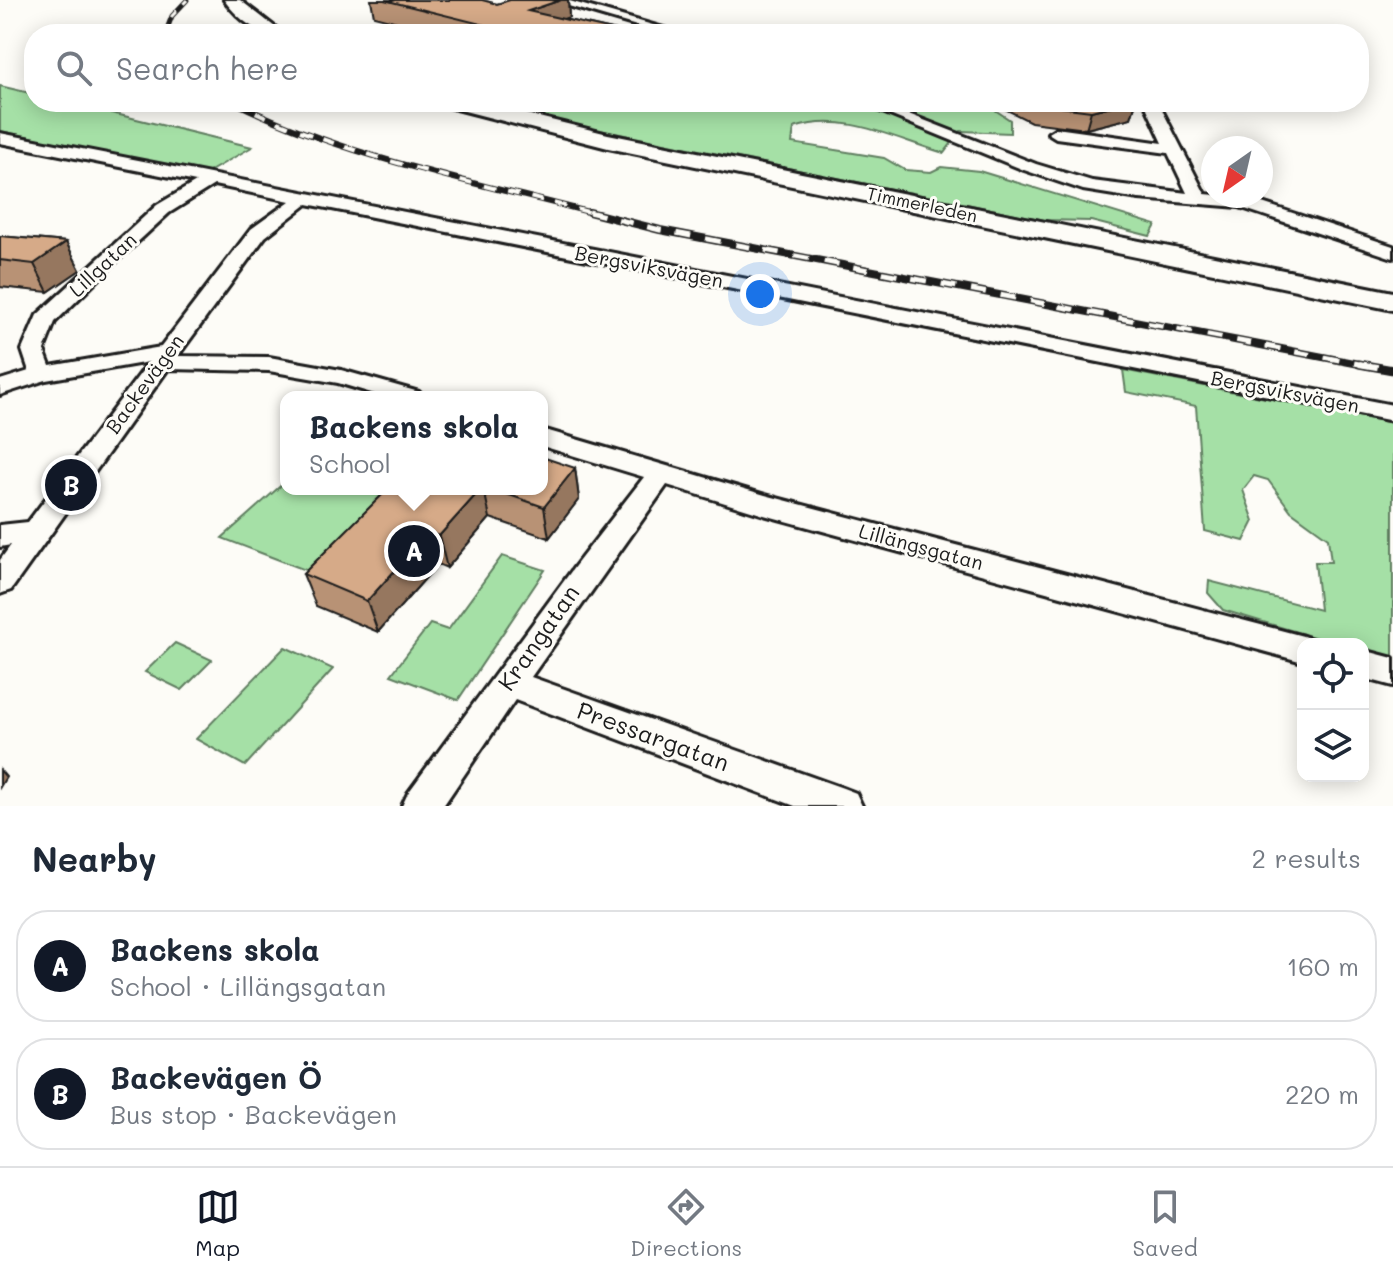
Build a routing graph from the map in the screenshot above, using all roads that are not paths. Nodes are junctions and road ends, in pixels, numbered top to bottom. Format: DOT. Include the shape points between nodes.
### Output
graph roads {
  1 [pos="232,0"];
  2 [pos="252,0"];
  3 [pos="558,0"];
  4 [pos="260,24"];
  5 [pos="281,24"];
  6 [pos="643,24"];
  7 [pos="492,112"];
  8 [pos="890,112"];
  9 [pos="1156,112"];
  10 [pos="1056,133"];
  11 [pos="0,138"];
  12 [pos="1174,149"];
  13 [pos="211,180"];
  14 [pos="1198,197"];
  15 [pos="303,199"];
  16 [pos="1393,252"];
  17 [pos="1393,301"];
  18 [pos="164,357"];
  19 [pos="42,374"];
  20 [pos="0,388"];
  21 [pos="390,391"];
  22 [pos="1393,413"];
  23 [pos="548,439"];
  24 [pos="661,474"];
  25 [pos="36,532"];
  26 [pos="0,536"];
  27 [pos="0,582"];
  28 [pos="1297,647"];
  29 [pos="1369,666"];
  30 [pos="1393,672"];
  31 [pos="507,683"];
  32 [pos="825,803"];
  33 [pos="421,806"];
  1 -- 4 [label="main road"];
  2 -- 5 [label="main road"];
  3 -- 6 [label="street"];
  7 -- 17 [label="main road, Timmerleden" via="608,141"];
  8 -- 14 [label="street" via="1089,186"];
  9 -- 12 [label="street"];
  10 -- 12 [label="street" via="1125,137"];
  11 -- 13 [label="street, Bergsviksvägen"];
  12 -- 14 [label="street"];
  13 -- 15 [label="street, Bergsviksvägen"];
  13 -- 19 [label="street, Lillgatan" via="163,209 45,320 33,350"];
  14 -- 16 [label="street" via="1241,202"];
  15 -- 18 [label="street, Backevägen" via="258,233"];
  15 -- 22 [label="street, Bergsviksvägen"];
  18 -- 19 [label="street"];
  18 -- 21 [label="street" via="269,364"];
  18 -- 25 [label="street, Backevägen"];
  19 -- 20 [label="street"];
  23 -- 24 [label="street, Lillängsgatan"];
  24 -- 28 [label="street, Lillängsgatan"];
  24 -- 31 [label="street, Krangatan"];
  25 -- 26 [label="street"];
  25 -- 27 [label="street, Backevägen"];
  29 -- 30 [label="street"];
  31 -- 32 [label="street, Pressargatan"];
  31 -- 33 [label="street, Krangatan"];
}
